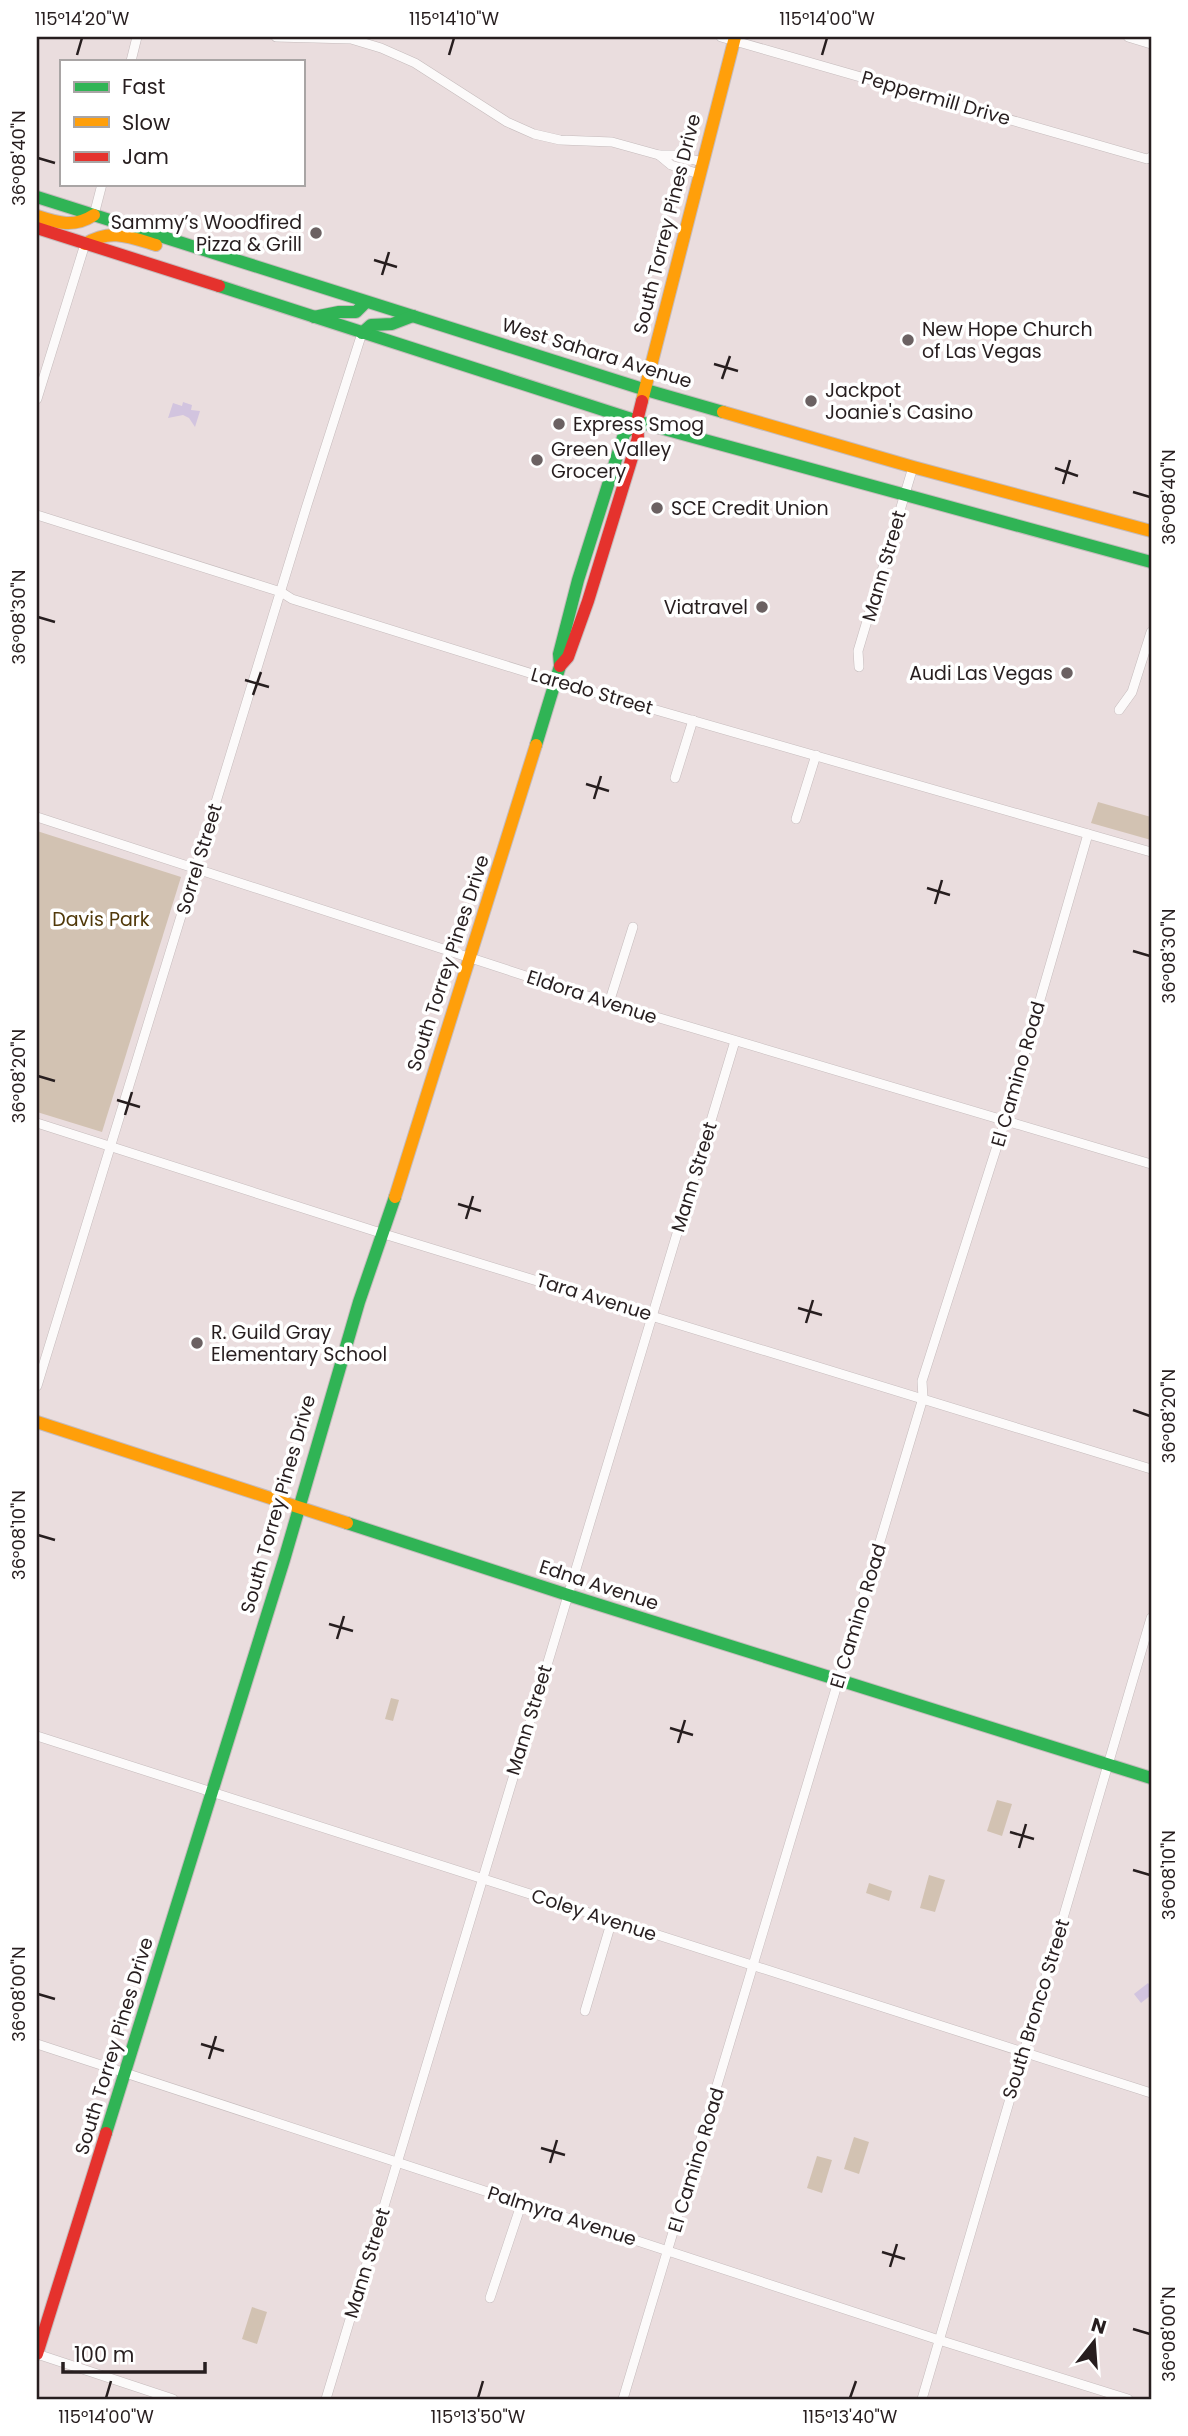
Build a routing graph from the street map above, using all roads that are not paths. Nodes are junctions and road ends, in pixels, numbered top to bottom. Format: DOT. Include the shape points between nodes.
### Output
graph roads {
  1 [pos="137,37"];
  2 [pos="276,37"];
  3 [pos="1128,37"];
  4 [pos="730,38"];
  5 [pos="1151,44"];
  6 [pos="131,60"];
  7 [pos="1151,157"];
  8 [pos="700,168"];
  9 [pos="101,186"];
  10 [pos="37,197"];
  11 [pos="94,215"];
  12 [pos="37,216"];
  13 [pos="37,228"];
  14 [pos="85,244"];
  15 [pos="189,246"];
  16 [pos="366,302"];
  17 [pos="412,316"];
  18 [pos="312,317"];
  19 [pos="362,333"];
  20 [pos="646,390"];
  21 [pos="37,399"];
  22 [pos="637,421"];
  23 [pos="913,467"];
  24 [pos="905,495"];
  25 [pos="37,515"];
  26 [pos="1151,531"];
  27 [pos="1151,562"];
  28 [pos="578,580"];
  29 [pos="593,584"];
  30 [pos="281,592"];
  31 [pos="1151,632"];
  32 [pos="560,666"];
  33 [pos="859,667"];
  34 [pos="555,681"];
  35 [pos="1119,710"];
  36 [pos="693,720"];
  37 [pos="816,755"];
  38 [pos="675,778"];
  39 [pos="37,817"];
  40 [pos="796,819"];
  41 [pos="1088,834"];
  42 [pos="1151,852"];
  43 [pos="197,867"];
  44 [pos="633,928"];
  45 [pos="470,957"];
  46 [pos="609,1003"];
  47 [pos="735,1041"];
  48 [pos="1005,1121"];
  49 [pos="37,1123"];
  50 [pos="111,1147"];
  51 [pos="1151,1164"];
  52 [pos="384,1234"];
  53 [pos="653,1315"];
  54 [pos="37,1386"];
  55 [pos="923,1398"];
  56 [pos="37,1422"];
  57 [pos="1151,1469"];
  58 [pos="298,1508"];
  59 [pos="568,1595"];
  60 [pos="1151,1618"];
  61 [pos="838,1681"];
  62 [pos="37,1736"];
  63 [pos="1108,1765"];
  64 [pos="1151,1778"];
  65 [pos="211,1792"];
  66 [pos="482,1879"];
  67 [pos="612,1920"];
  68 [pos="754,1966"];
  69 [pos="584,2011"];
  70 [pos="37,2044"];
  71 [pos="1023,2052"];
  72 [pos="125,2074"];
  73 [pos="1151,2093"];
  74 [pos="398,2163"];
  75 [pos="522,2203"];
  76 [pos="669,2250"];
  77 [pos="490,2298"];
  78 [pos="939,2340"];
  79 [pos="37,2354"];
  80 [pos="173,2399"];
  81 [pos="326,2399"];
  82 [pos="624,2399"];
  83 [pos="922,2399"];
  84 [pos="1128,2399"];
  1 -- 6 [label="street"];
  2 -- 8 [label="street" via="351,39 381,48 415,63 507,122 534,134 676,155"];
  3 -- 5 [label="street"];
  4 -- 7 [label="street, Peppermill Drive"];
  4 -- 8 [label="street, South Torrey Pines Drive"];
  8 -- 20 [label="street, South Torrey Pines Drive"];
  9 -- 11 [label="street"];
  10 -- 11 [label="street, West Sahara Avenue"];
  11 -- 12 [label="street" via="75,225"];
  11 -- 15 [label="street, West Sahara Avenue"];
  13 -- 14 [label="street"];
  14 -- 15 [label="street" via="95,236 113,233 172,248"];
  14 -- 18 [label="street"];
  14 -- 21 [label="street"];
  15 -- 16 [label="street, West Sahara Avenue"];
  16 -- 17 [label="street, West Sahara Avenue"];
  16 -- 18 [label="street" via="356,312"];
  17 -- 19 [label="street" via="392,324 371,325"];
  17 -- 20 [label="street, West Sahara Avenue"];
  18 -- 19 [label="street"];
  19 -- 22 [label="street"];
  19 -- 30 [label="street, Sorrel Street"];
  20 -- 22 [label="street, South Torrey Pines Drive"];
  20 -- 23 [label="street, West Sahara Avenue"];
  22 -- 24 [label="street"];
  22 -- 28 [label="street, South Torrey Pines Drive" via="624,433"];
  22 -- 29 [label="street, South Torrey Pines Drive" via="638,438"];
  23 -- 24 [label="street, Mann Street"];
  23 -- 26 [label="street, West Sahara Avenue"];
  24 -- 27 [label="street"];
  24 -- 33 [label="street, Mann Street" via="858,651"];
  25 -- 30 [label="street, Laredo Street"];
  28 -- 29 [label="street"];
  28 -- 32 [label="street, South Torrey Pines Drive"];
  29 -- 32 [label="street, South Torrey Pines Drive" via="568,657"];
  30 -- 34 [label="street, Laredo Street"];
  30 -- 43 [label="street, Sorrel Street"];
  31 -- 35 [label="street" via="1132,692"];
  32 -- 34 [label="street, South Torrey Pines Drive"];
  34 -- 36 [label="street, Laredo Street"];
  34 -- 45 [label="street, South Torrey Pines Drive"];
  36 -- 37 [label="street, Laredo Street"];
  36 -- 38 [label="street"];
  37 -- 40 [label="street"];
  37 -- 41 [label="street, Laredo Street"];
  39 -- 43 [label="street, Eldora Avenue"];
  41 -- 42 [label="street, Laredo Street"];
  41 -- 48 [label="street, El Camino Road"];
  43 -- 45 [label="street, Eldora Avenue"];
  43 -- 50 [label="street, Sorrel Street"];
  44 -- 46 [label="street"];
  45 -- 46 [label="street, Eldora Avenue"];
  45 -- 52 [label="street, South Torrey Pines Drive"];
  46 -- 47 [label="street, Eldora Avenue"];
  47 -- 48 [label="street, Eldora Avenue"];
  47 -- 53 [label="street, Mann Street"];
  48 -- 51 [label="street, Eldora Avenue"];
  48 -- 55 [label="street, El Camino Road" via="922,1381"];
  49 -- 50 [label="street, Tara Avenue"];
  50 -- 52 [label="street, Tara Avenue"];
  50 -- 54 [label="street, Sorrel Street"];
  52 -- 53 [label="street, Tara Avenue"];
  52 -- 58 [label="street, South Torrey Pines Drive" via="372,1259"];
  53 -- 55 [label="street, Tara Avenue"];
  53 -- 59 [label="street, Mann Street"];
  55 -- 57 [label="street, Tara Avenue"];
  55 -- 61 [label="street, El Camino Road"];
  56 -- 58 [label="street, Edna Avenue"];
  58 -- 59 [label="street, Edna Avenue"];
  58 -- 65 [label="street, South Torrey Pines Drive"];
  59 -- 61 [label="street, Edna Avenue"];
  59 -- 66 [label="street, Mann Street"];
  60 -- 63 [label="street, South Bronco Street"];
  61 -- 63 [label="street, Edna Avenue"];
  61 -- 68 [label="street, El Camino Road"];
  62 -- 65 [label="street, Coley Avenue"];
  63 -- 64 [label="street, Edna Avenue"];
  63 -- 71 [label="street, South Bronco Street"];
  65 -- 66 [label="street, Coley Avenue"];
  65 -- 72 [label="street, South Torrey Pines Drive"];
  66 -- 67 [label="street, Coley Avenue"];
  66 -- 74 [label="street, Mann Street"];
  67 -- 68 [label="street, Coley Avenue"];
  67 -- 69 [label="street"];
  68 -- 71 [label="street, Coley Avenue"];
  68 -- 76 [label="street, El Camino Road"];
  70 -- 72 [label="street, Palmyra Avenue"];
  71 -- 73 [label="street, Coley Avenue"];
  71 -- 78 [label="street, South Bronco Street"];
  72 -- 74 [label="street, Palmyra Avenue"];
  72 -- 79 [label="street, South Torrey Pines Drive"];
  74 -- 75 [label="street, Palmyra Avenue"];
  74 -- 81 [label="street, Mann Street"];
  75 -- 76 [label="street, Palmyra Avenue"];
  75 -- 77 [label="street"];
  76 -- 78 [label="street, Palmyra Avenue"];
  76 -- 82 [label="street, El Camino Road"];
  78 -- 83 [label="street, South Bronco Street"];
  78 -- 84 [label="street, Palmyra Avenue"];
  79 -- 80 [label="street"];
}
